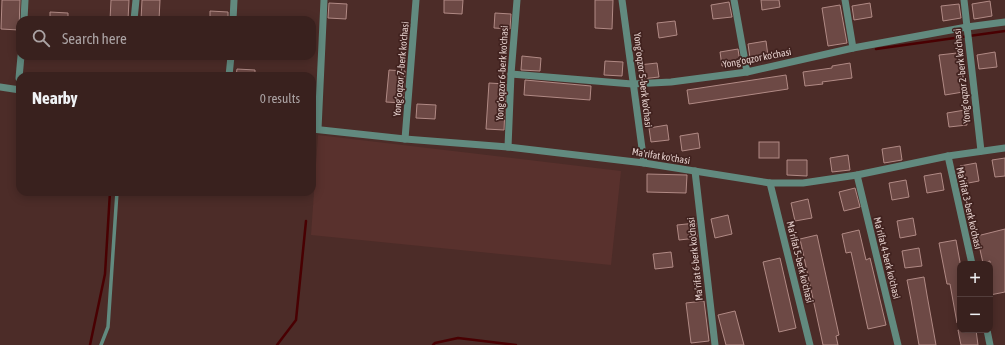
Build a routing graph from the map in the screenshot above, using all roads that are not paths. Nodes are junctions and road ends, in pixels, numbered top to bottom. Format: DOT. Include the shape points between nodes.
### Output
graph roads {
  1 [pos="25,0"];
  2 [pos="136,0"];
  3 [pos="234,0"];
  4 [pos="324,0"];
  5 [pos="416,0"];
  6 [pos="517,0"];
  7 [pos="622,0"];
  8 [pos="734,0"];
  9 [pos="845,0"];
  10 [pos="964,0"];
  11 [pos="24,16"];
  12 [pos="134,16"];
  13 [pos="233,16"];
  14 [pos="1005,22"];
  15 [pos="967,27"];
  16 [pos="853,48"];
  17 [pos="21,60"];
  18 [pos="230,60"];
  19 [pos="20,72"];
  20 [pos="229,72"];
  21 [pos="747,72"];
  22 [pos="511,74"];
  23 [pos="632,84"];
  24 [pos="0,87"];
  25 [pos="16,89"];
  26 [pos="316,115"];
  27 [pos="316,129"];
  28 [pos="405,139"];
  29 [pos="508,147"];
  30 [pos="1005,148"];
  31 [pos="980,151"];
  32 [pos="948,156"];
  33 [pos="644,163"];
  34 [pos="695,171"];
  35 [pos="857,175"];
  36 [pos="770,183"];
  37 [pos="117,196"];
  38 [pos="971,261"];
  39 [pos="988,333"];
  40 [pos="101,345"];
  41 [pos="715,345"];
  42 [pos="810,345"];
  43 [pos="898,345"];
  44 [pos="990,345"];
  1 -- 11 [label="street"];
  2 -- 12 [label="street"];
  3 -- 13 [label="street"];
  4 -- 26 [label="street"];
  5 -- 28 [label="street, Yong‘oqzor 7-berk ko'chasi"];
  6 -- 22 [label="street, Yong‘oqzor 6-berk ko'chasi"];
  7 -- 23 [label="street, Yong‘oqzor 5-berk ko'chasi"];
  8 -- 21 [label="street"];
  9 -- 16 [label="street"];
  10 -- 15 [label="street, Yong‘oqzor 2-berk ko'chasi"];
  14 -- 15 [label="street, Yong'oqzor ko'chasi"];
  15 -- 16 [label="street, Yong'oqzor ko'chasi"];
  15 -- 31 [label="street, Yong‘oqzor 2-berk ko'chasi"];
  16 -- 21 [label="street, Yong'oqzor ko'chasi"];
  17 -- 19 [label="street"];
  18 -- 20 [label="street"];
  21 -- 23 [label="street, Yong'oqzor ko'chasi" via="671,82"];
  22 -- 23 [label="street, Yong'oqzor ko'chasi"];
  22 -- 29 [label="street, Yong‘oqzor 6-berk ko'chasi"];
  23 -- 33 [label="street, Yong‘oqzor 5-berk ko'chasi"];
  24 -- 25 [label="street"];
  27 -- 28 [label="street, Ma'rifat ko'chasi"];
  28 -- 29 [label="street, Ma'rifat ko'chasi"];
  29 -- 33 [label="street, Ma'rifat ko'chasi"];
  30 -- 31 [label="street, Ma'rifat ko'chasi"];
  31 -- 32 [label="street, Ma'rifat ko'chasi"];
  32 -- 35 [label="street, Ma'rifat ko'chasi"];
  32 -- 38 [label="street, Ma’rifat 3-berk ko'chasi"];
  33 -- 34 [label="street, Ma'rifat ko'chasi"];
  34 -- 36 [label="street, Ma'rifat ko'chasi"];
  34 -- 41 [label="street, Ma’rifat 6-berk ko'chasi"];
  35 -- 36 [label="street, Ma'rifat ko'chasi" via="803,183"];
  35 -- 43 [label="street, Ma’rifat 4-berk ko'chasi"];
  36 -- 42 [label="street, Ma’rifat 5-berk ko'chasi"];
  37 -- 40 [label="lane" via="108,327"];
  39 -- 44 [label="street"];
}
